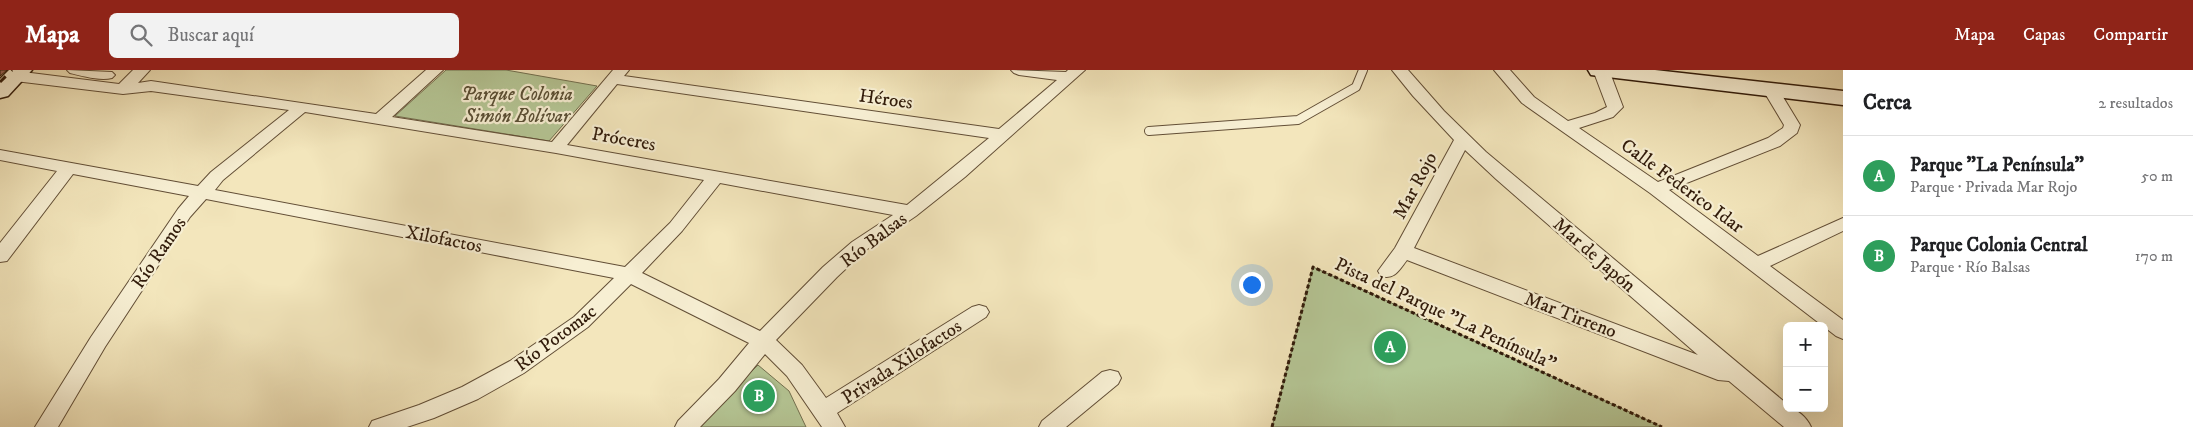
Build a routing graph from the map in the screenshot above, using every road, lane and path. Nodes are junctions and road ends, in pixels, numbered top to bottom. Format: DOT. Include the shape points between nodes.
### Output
graph roads {
  1 [pos="75,70"];
  2 [pos="435,70"];
  3 [pos="1019,70"];
  4 [pos="1363,70"];
  5 [pos="1400,70"];
  6 [pos="1502,70"];
  7 [pos="1600,70"];
  8 [pos="1074,73"];
  9 [pos="618,74"];
  10 [pos="12,79"];
  11 [pos="133,79"];
  12 [pos="1771,90"];
  13 [pos="1843,98"];
  14 [pos="302,107"];
  15 [pos="380,119"];
  16 [pos="1566,126"];
  17 [pos="1149,130"];
  18 [pos="1004,136"];
  19 [pos="1462,140"];
  20 [pos="556,148"];
  21 [pos="0,155"];
  22 [pos="69,167"];
  23 [pos="716,176"];
  24 [pos="1656,189"];
  25 [pos="201,192"];
  26 [pos="910,212"];
  27 [pos="1843,224"];
  28 [pos="1403,250"];
  29 [pos="0,256"];
  30 [pos="1756,265"];
  31 [pos="1388,271"];
  32 [pos="628,274"];
  33 [pos="979,312"];
  34 [pos="1843,331"];
  35 [pos="763,341"];
  36 [pos="1110,378"];
  37 [pos="1739,378"];
  38 [pos="829,419"];
  39 [pos="46,427"];
  40 [pos="380,427"];
  41 [pos="686,427"];
  42 [pos="1050,427"];
  43 [pos="1272,427"];
  44 [pos="1662,427"];
  45 [pos="1800,427"];
  1 -- 11 [label="street, Próceres"];
  2 -- 15 [label="street"];
  3 -- 8 [label="street"];
  4 -- 17 [label="lane" via="1356,87 1298,120"];
  5 -- 19 [label="street, Mar de Japón"];
  6 -- 16 [label="street, Calle Federico Idar" via="1528,100"];
  7 -- 12 [label="street"];
  7 -- 16 [label="street" via="1616,107 1608,114"];
  8 -- 18 [label="street, Río Balsas"];
  9 -- 18 [label="street, Héroes"];
  9 -- 20 [label="street"];
  10 -- 11 [label="street, Próceres"];
  11 -- 14 [label="street, Próceres" via="151,86"];
  12 -- 13 [label="street"];
  12 -- 24 [label="street" via="1792,125 1788,133 1774,142"];
  14 -- 15 [label="street, Próceres"];
  14 -- 25 [label="street, Río Ramos"];
  15 -- 20 [label="street, Próceres"];
  16 -- 24 [label="street, Calle Federico Idar"];
  18 -- 26 [label="street, Río Balsas"];
  19 -- 28 [label="street, Mar Rojo"];
  19 -- 37 [label="street, Mar de Japón"];
  20 -- 23 [label="street, Próceres"];
  21 -- 22 [label="street, Xilofactos"];
  22 -- 25 [label="street, Xilofactos"];
  22 -- 29 [label="street"];
  23 -- 26 [label="street, Próceres"];
  23 -- 32 [label="street, Río Potomac" via="676,227"];
  24 -- 30 [label="street, Calle Federico Idar"];
  25 -- 32 [label="street, Xilofactos"];
  25 -- 39 [label="street, Río Ramos" via="166,238"];
  26 -- 35 [label="street, Río Balsas" via="859,246"];
  27 -- 30 [label="street"];
  28 -- 31 [label="street, Mar Rojo"];
  28 -- 37 [label="street, Mar Tirreno"];
  30 -- 34 [label="street, Calle Federico Idar"];
  32 -- 35 [label="street, Xilofactos"];
  32 -- 40 [label="street, Río Potomac" via="581,322 517,367 470,393"];
  33 -- 38 [label="street, Privada Xilofactos"];
  35 -- 38 [label="street, Xilofactos" via="779,352 799,374"];
  35 -- 41 [label="street, Río Balsas" via="727,385"];
  36 -- 42 [label="street"];
  37 -- 45 [label="street, Mar de Japón"];
  43 -- 44 [label="path, Pista del Parque \"La Península\"" via="1313,267"];
}
